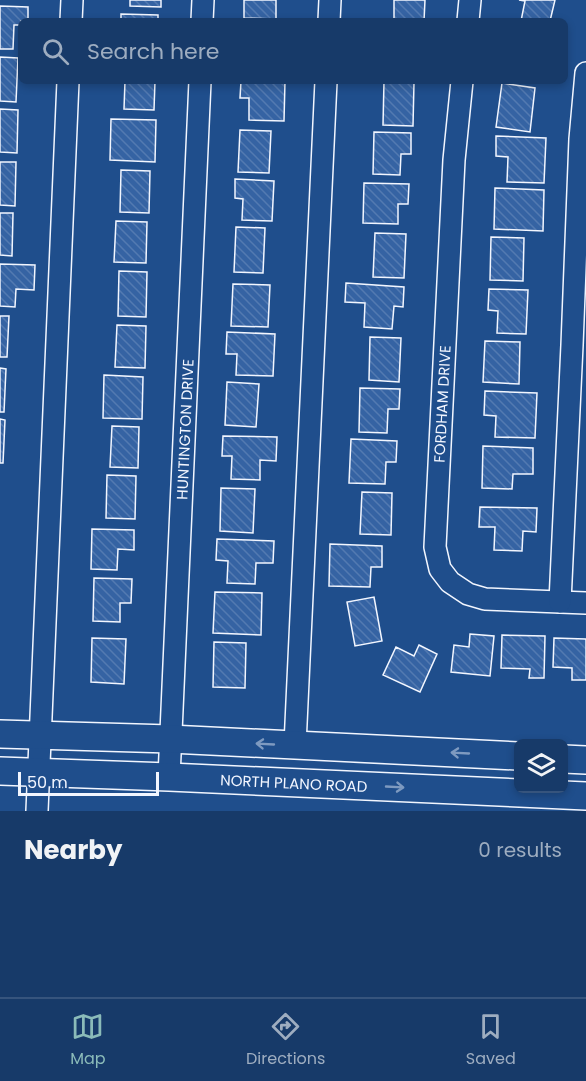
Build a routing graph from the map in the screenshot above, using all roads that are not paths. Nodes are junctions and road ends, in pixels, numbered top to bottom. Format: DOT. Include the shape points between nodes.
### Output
graph roads {
  1 [pos="72,0"];
  2 [pos="203,0"];
  3 [pos="330,0"];
  4 [pos="470,0"];
  5 [pos="71,18"];
  6 [pos="202,18"];
  7 [pos="329,18"];
  8 [pos="468,18"];
  9 [pos="586,73"];
  10 [pos="68,84"];
  11 [pos="200,84"];
  12 [pos="326,84"];
  13 [pos="462,84"];
  14 [pos="560,602"];
  15 [pos="586,603"];
  16 [pos="0,734"];
  17 [pos="39,735"];
  18 [pos="170,739"];
  19 [pos="295,745"];
  20 [pos="514,756"];
  21 [pos="568,759"];
  22 [pos="586,760"];
  23 [pos="0,771"];
  24 [pos="39,774"];
  25 [pos="169,777"];
  26 [pos="586,796"];
  27 [pos="37,811"];
  1 -- 5 [label="street"];
  2 -- 6 [label="street"];
  3 -- 7 [label="street"];
  4 -- 8 [label="street"];
  9 -- 14 [label="street"];
  10 -- 17 [label="street"];
  11 -- 18 [label="street, HUNTINGTON DRIVE"];
  12 -- 19 [label="street"];
  13 -- 14 [label="street, FORDHAM DRIVE" via="454,160 435,547 440,570 468,594"];
  14 -- 15 [label="street, FORDHAM DRIVE"];
  16 -- 17 [label="main road"];
  17 -- 18 [label="main road"];
  17 -- 24 [label="street"];
  19 -- 18 [label="main road, one-way"];
  18 -- 25 [label="street, HUNTINGTON DRIVE"];
  20 -- 19 [label="main road, one-way"];
  21 -- 22 [label="main road"];
  23 -- 24 [label="main road, NORTH PLANO ROAD"];
  24 -- 25 [label="main road, NORTH PLANO ROAD"];
  24 -- 27 [label="street"];
  25 -- 26 [label="main road, NORTH PLANO ROAD, one-way"];
}
